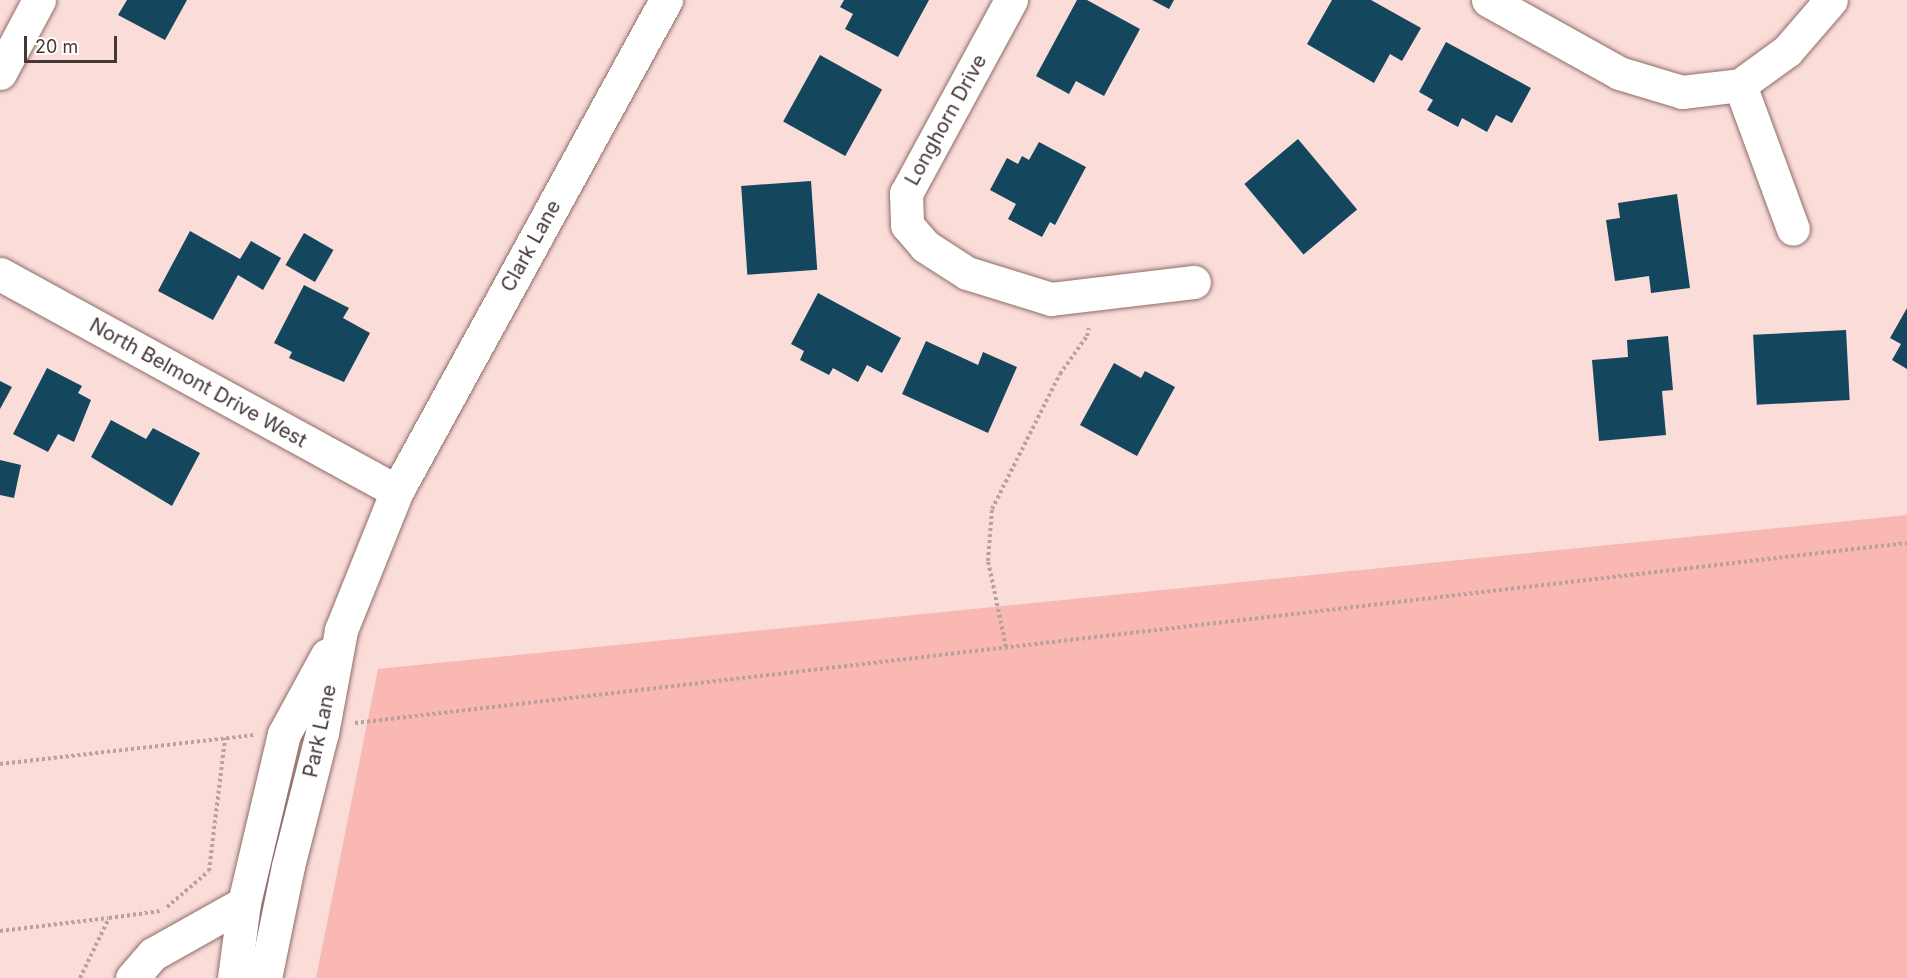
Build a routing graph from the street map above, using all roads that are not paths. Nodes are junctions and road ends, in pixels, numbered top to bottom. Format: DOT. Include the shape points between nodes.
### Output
graph roads {
  1 [pos="39,0"];
  2 [pos="666,0"];
  3 [pos="1011,0"];
  4 [pos="1488,0"];
  5 [pos="1832,0"];
  6 [pos="0,73"];
  7 [pos="1740,85"];
  8 [pos="1793,229"];
  9 [pos="0,274"];
  10 [pos="1194,282"];
  11 [pos="397,491"];
  12 [pos="341,630"];
  13 [pos="244,903"];
  14 [pos="132,978"];
  15 [pos="234,978"];
  16 [pos="265,978"];
  1 -- 6 [label="street"];
  2 -- 11 [label="street, Clark Lane"];
  3 -- 10 [label="street, Longhorn Drive" via="906,193 907,225 926,246 968,273 1050,299"];
  4 -- 7 [label="street" via="1619,73 1682,92"];
  5 -- 7 [label="street" via="1786,51"];
  7 -- 8 [label="street"];
  9 -- 11 [label="street, North Belmont Drive West"];
  11 -- 12 [label="street, Park Lane"];
  12 -- 13 [label="street" via="284,734"];
  12 -- 16 [label="street, Park Lane" via="322,733"];
  13 -- 14 [label="street" via="153,954"];
  13 -- 15 [label="street"];
}
